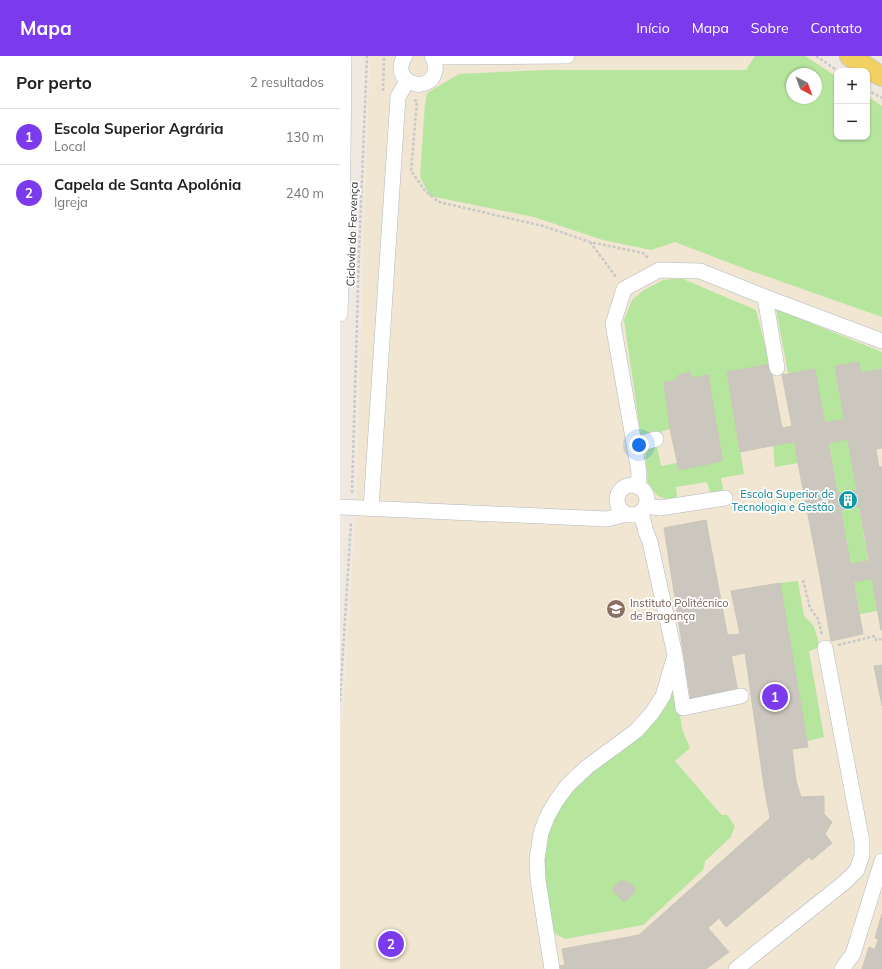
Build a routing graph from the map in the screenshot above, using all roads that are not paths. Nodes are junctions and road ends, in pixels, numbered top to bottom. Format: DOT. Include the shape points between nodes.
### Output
graph roads {
  1 [pos="344,56"];
  2 [pos="405,56"];
  3 [pos="567,56"];
  4 [pos="850,56"];
  5 [pos="432,57"];
  6 [pos="882,76"];
  7 [pos="409,82"];
  8 [pos="765,297"];
  9 [pos="340,314"];
  10 [pos="882,341"];
  11 [pos="777,368"];
  12 [pos="656,439"];
  13 [pos="635,445"];
  14 [pos="638,487"];
  15 [pos="725,498"];
  16 [pos="346,507"];
  17 [pos="371,508"];
  18 [pos="644,509"];
  19 [pos="626,514"];
  20 [pos="825,648"];
  21 [pos="675,654"];
  22 [pos="668,681"];
  23 [pos="741,696"];
  24 [pos="683,708"];
  25 [pos="882,861"];
  26 [pos="552,969"];
  27 [pos="736,969"];
  28 [pos="842,969"];
  1 -- 9 [label="street"];
  2 -- 7 [label="street" via="401,66 404,77"];
  3 -- 5 [label="street"];
  4 -- 6 [label="main road"];
  5 -- 7 [label="street" via="436,69 431,79 420,84"];
  7 -- 17 [label="street" via="407,81 398,97"];
  8 -- 10 [label="street"];
  8 -- 11 [label="street"];
  8 -- 13 [label="street" via="700,271 659,270 624,289 613,324"];
  12 -- 13 [label="street"];
  13 -- 14 [label="street" via="639,472"];
  14 -- 18 [label="street" via="645,493 647,502"];
  14 -- 19 [label="street" via="624,487 618,494 617,503"];
  15 -- 18 [label="street"];
  16 -- 17 [label="street"];
  17 -- 19 [label="street" via="607,519"];
  18 -- 19 [label="street" via="635,515"];
  18 -- 21 [label="street" via="646,532"];
  20 -- 27 [label="street" via="862,842 862,855 857,870 845,882"];
  21 -- 22 [label="street"];
  21 -- 24 [label="street"];
  22 -- 24 [label="street"];
  22 -- 26 [label="street" via="663,696 636,731 587,767 568,785 547,817 541,833 537,859"];
  23 -- 24 [label="street"];
  25 -- 28 [label="street" via="853,954"];
}
